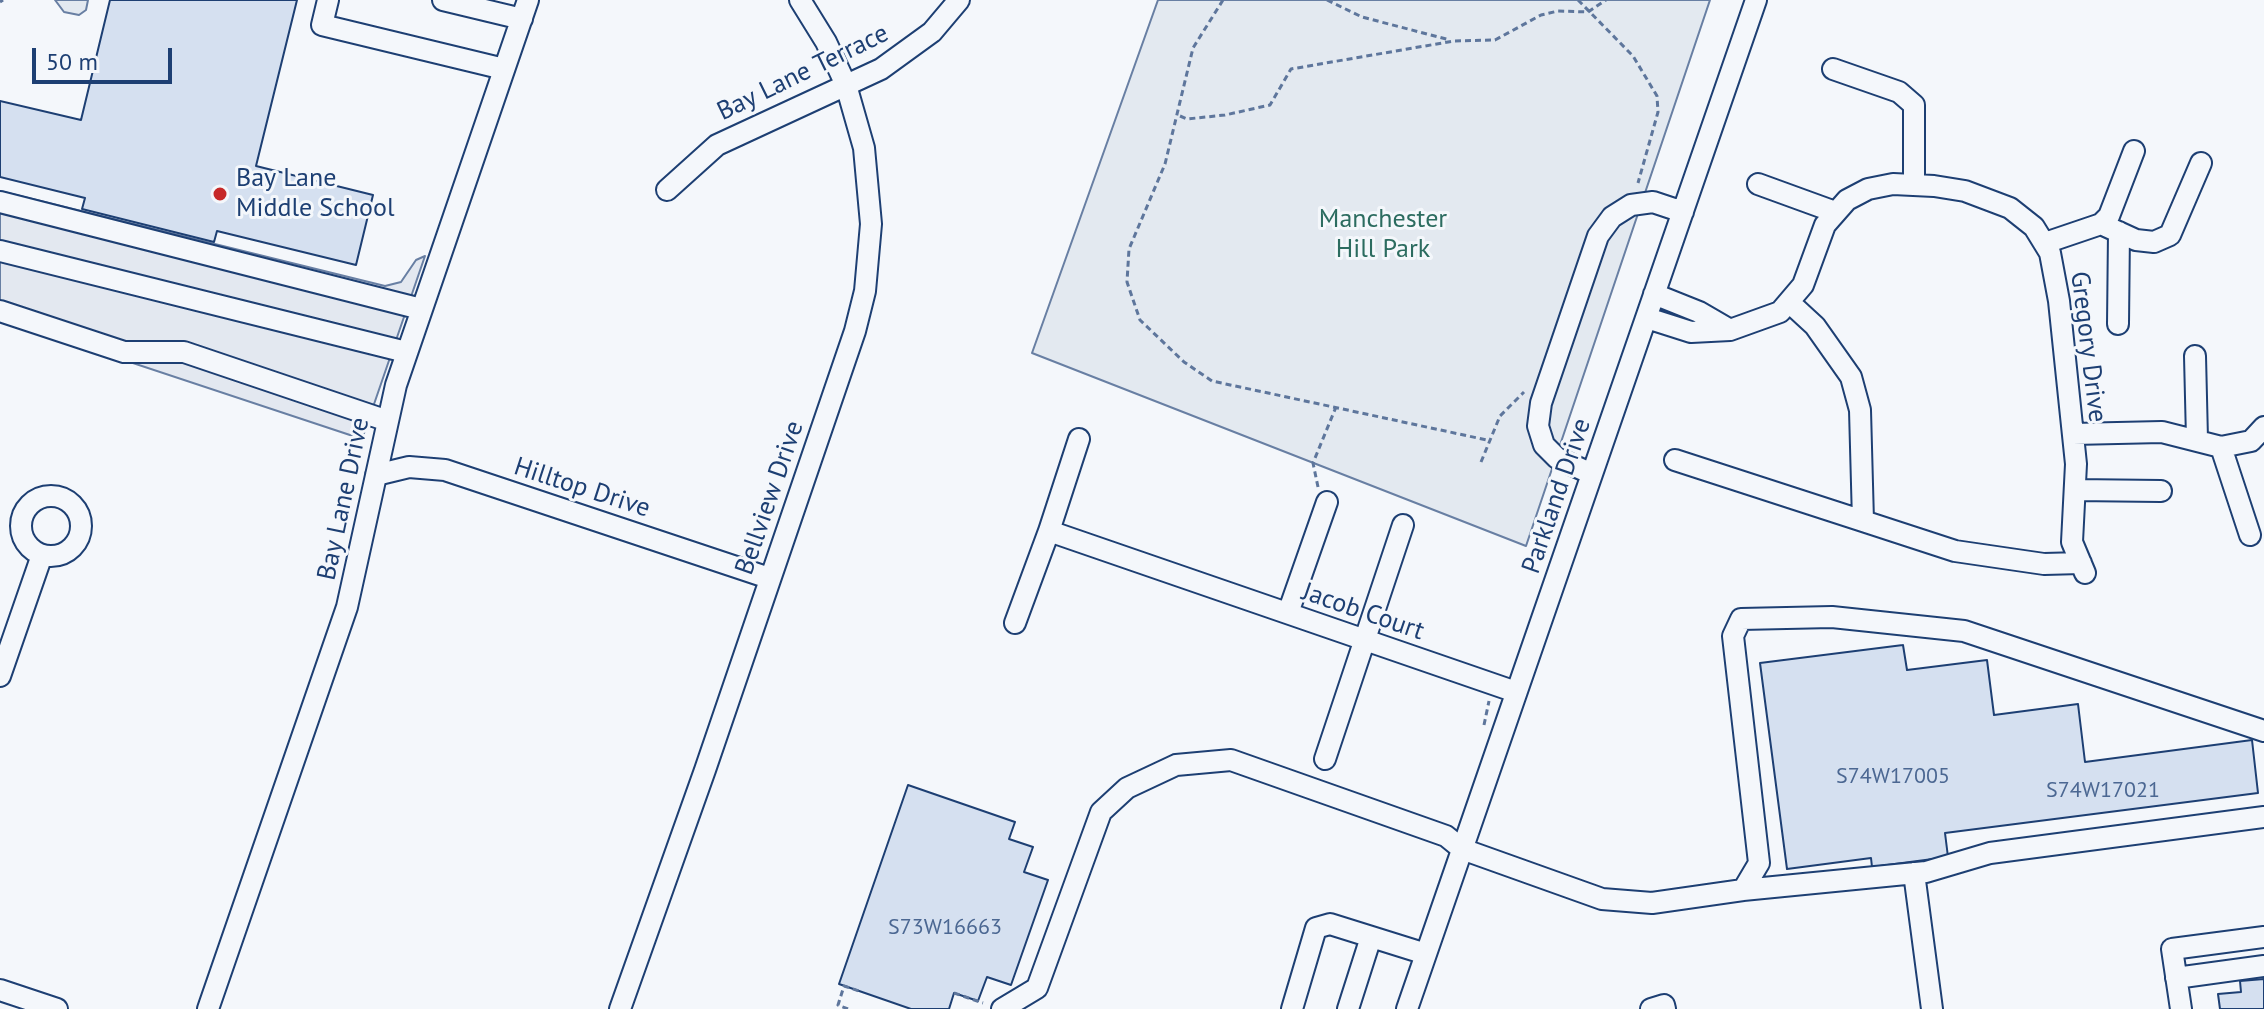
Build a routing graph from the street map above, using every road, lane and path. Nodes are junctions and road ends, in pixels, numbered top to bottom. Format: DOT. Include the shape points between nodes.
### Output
graph roads {
  1 [pos="328,0"];
  2 [pos="443,0"];
  3 [pos="800,0"];
  4 [pos="959,0"];
  5 [pos="1223,0"];
  6 [pos="1327,0"];
  7 [pos="1578,0"];
  8 [pos="1606,0"];
  9 [pos="1756,0"];
  10 [pos="525,10"];
  11 [pos="1588,12"];
  12 [pos="1454,41"];
  13 [pos="504,69"];
  14 [pos="1833,69"];
  15 [pos="846,85"];
  16 [pos="1180,116"];
  17 [pos="2134,151"];
  18 [pos="2201,163"];
  19 [pos="1758,184"];
  20 [pos="1914,185"];
  21 [pos="667,190"];
  22 [pos="0,202"];
  23 [pos="1631,205"];
  24 [pos="1683,212"];
  25 [pos="1835,212"];
  26 [pos="2110,228"];
  27 [pos="2045,243"];
  28 [pos="0,251"];
  29 [pos="1654,294"];
  30 [pos="1790,303"];
  31 [pos="421,309"];
  32 [pos="0,311"];
  33 [pos="1647,318"];
  34 [pos="2118,324"];
  35 [pos="1730,330"];
  36 [pos="406,352"];
  37 [pos="2195,356"];
  38 [pos="1543,396"];
  39 [pos="1336,407"];
  40 [pos="388,421"];
  41 [pos="2264,427"];
  42 [pos="2073,434"];
  43 [pos="1079,439"];
  44 [pos="2197,439"];
  45 [pos="1487,440"];
  46 [pos="2221,447"];
  47 [pos="1675,460"];
  48 [pos="1481,462"];
  49 [pos="1592,474"];
  50 [pos="376,475"];
  51 [pos="2075,490"];
  52 [pos="2161,491"];
  53 [pos="1327,502"];
  54 [pos="1863,521"];
  55 [pos="1403,525"];
  56 [pos="1049,531"];
  57 [pos="2250,535"];
  58 [pos="42,555"];
  59 [pos="769,578"];
  60 [pos="1288,613"];
  61 [pos="1015,623"];
  62 [pos="1366,640"];
  63 [pos="0,676"];
  64 [pos="1516,692"];
  65 [pos="2264,731"];
  66 [pos="1325,759"];
  67 [pos="2264,817"];
  68 [pos="1462,849"];
  69 [pos="1914,873"];
  70 [pos="1743,890"];
  71 [pos="1371,937"];
  72 [pos="2264,937"];
  73 [pos="1426,954"];
  74 [pos="2264,966"];
  75 [pos="2176,978"];
  76 [pos="0,990"];
  77 [pos="859,991"];
  78 [pos="837,1007"];
  79 [pos="57,1009"];
  80 [pos="208,1009"];
  81 [pos="620,1009"];
  82 [pos="848,1009"];
  83 [pos="1002,1009"];
  84 [pos="1292,1009"];
  85 [pos="1348,1009"];
  86 [pos="1407,1009"];
  87 [pos="1651,1009"];
  88 [pos="1665,1009"];
  89 [pos="1932,1009"];
  90 [pos="2181,1009"];
  1 -- 13 [label="street" via="322,25"];
  2 -- 10 [label="street"];
  3 -- 15 [label="street, Bellview Drive"];
  4 -- 15 [label="street, Bay Lane Terrace" via="916,45"];
  5 -- 16 [label="path" via="1193,48"];
  6 -- 12 [label="path" via="1362,17"];
  7 -- 11 [label="path"];
  8 -- 11 [label="path"];
  9 -- 24 [label="street, Parkland Drive"];
  10 -- 13 [label="street, Bay Lane Drive"];
  11 -- 12 [label="path" via="1558,11 1525,21 1495,40"];
  11 -- 23 [label="path" via="1633,56 1657,96 1658,112"];
  12 -- 16 [label="path" via="1291,69 1270,105 1225,115"];
  13 -- 31 [label="street, Bay Lane Drive"];
  14 -- 20 [label="street" via="1899,92 1914,105"];
  15 -- 21 [label="street, Bay Lane Terrace" via="717,145"];
  15 -- 59 [label="street, Bellview Drive" via="869,183 865,291"];
  16 -- 39 [label="path" via="1129,249 1127,282 1140,320 1212,381"];
  17 -- 26 [label="street" via="2109,216"];
  18 -- 26 [label="street" via="2170,235 2154,242"];
  19 -- 25 [label="street"];
  20 -- 25 [label="street, Gregory Drive" via="1868,189"];
  20 -- 27 [label="street, Gregory Drive" via="1995,201 2022,217"];
  22 -- 31 [label="street"];
  23 -- 24 [label="street" via="1653,202"];
  23 -- 38 [label="street" via="1612,217 1598,236"];
  24 -- 29 [label="street, Parkland Drive"];
  25 -- 30 [label="street, Gregory Drive"];
  26 -- 27 [label="street"];
  26 -- 34 [label="street"];
  27 -- 42 [label="street, Gregory Drive" via="2059,301"];
  28 -- 36 [label="street"];
  29 -- 33 [label="street, Parkland Drive"];
  29 -- 35 [label="street"];
  30 -- 35 [label="street" via="1762,321"];
  30 -- 54 [label="street" via="1815,326 1851,377 1860,410"];
  31 -- 36 [label="street, Bay Lane Drive"];
  32 -- 40 [label="street" via="124,352 184,352"];
  33 -- 35 [label="street" via="1691,332"];
  33 -- 49 [label="street, Parkland Drive"];
  36 -- 40 [label="street, Bay Lane Drive"];
  37 -- 44 [label="street"];
  38 -- 45 [label="path" via="1522,391"];
  38 -- 49 [label="street" via="1538,426 1544,445 1557,458"];
  39 -- 45 [label="path"];
  39 -- 53 [label="path" via="1313,463"];
  40 -- 50 [label="street, Bay Lane Drive"];
  41 -- 46 [label="street" via="2251,441"];
  42 -- 44 [label="street" via="2162,432"];
  42 -- 51 [label="street, Gregory Drive"];
  43 -- 56 [label="street"];
  44 -- 46 [label="street"];
  45 -- 48 [label="path"];
  46 -- 57 [label="street"];
  47 -- 54 [label="street"];
  49 -- 64 [label="street, Parkland Drive"];
  50 -- 59 [label="street, Hilltop Drive" via="409,467 445,470"];
  50 -- 80 [label="street, Bay Lane Drive" via="347,607"];
  51 -- 52 [label="street"];
  51 -- 54 [label="street, Gregory Drive" via="2072,542 2083,568 1955,551"];
  53 -- 60 [label="street"];
  55 -- 62 [label="street"];
  56 -- 60 [label="street, Jacob Court"];
  56 -- 61 [label="street"];
  58 -- 63 [label="street"];
  59 -- 81 [label="street, Bellview Drive"];
  60 -- 62 [label="street, Jacob Court"];
  62 -- 64 [label="street, Jacob Court"];
  62 -- 66 [label="street"];
  64 -- 68 [label="street, Parkland Drive"];
  65 -- 70 [label="street" via="1964,631 1832,617 1741,619 1733,636 1759,863"];
  67 -- 69 [label="street" via="1990,853"];
  68 -- 70 [label="street" via="1602,899 1652,903"];
  68 -- 73 [label="street, Parkland Drive"];
  68 -- 83 [label="street" via="1446,836 1231,760 1176,765 1127,788 1101,812 1037,988"];
  69 -- 70 [label="street"];
  69 -- 89 [label="street"];
  71 -- 73 [label="street"];
  71 -- 84 [label="street" via="1330,924 1316,928"];
  71 -- 85 [label="street"];
  72 -- 75 [label="street" via="2172,949"];
  73 -- 86 [label="street, Parkland Drive"];
  74 -- 75 [label="street"];
  75 -- 90 [label="street"];
  76 -- 79 [label="street"];
  77 -- 78 [label="path" via="844,986"];
  78 -- 82 [label="path"];
  87 -- 88 [label="street"];
}
